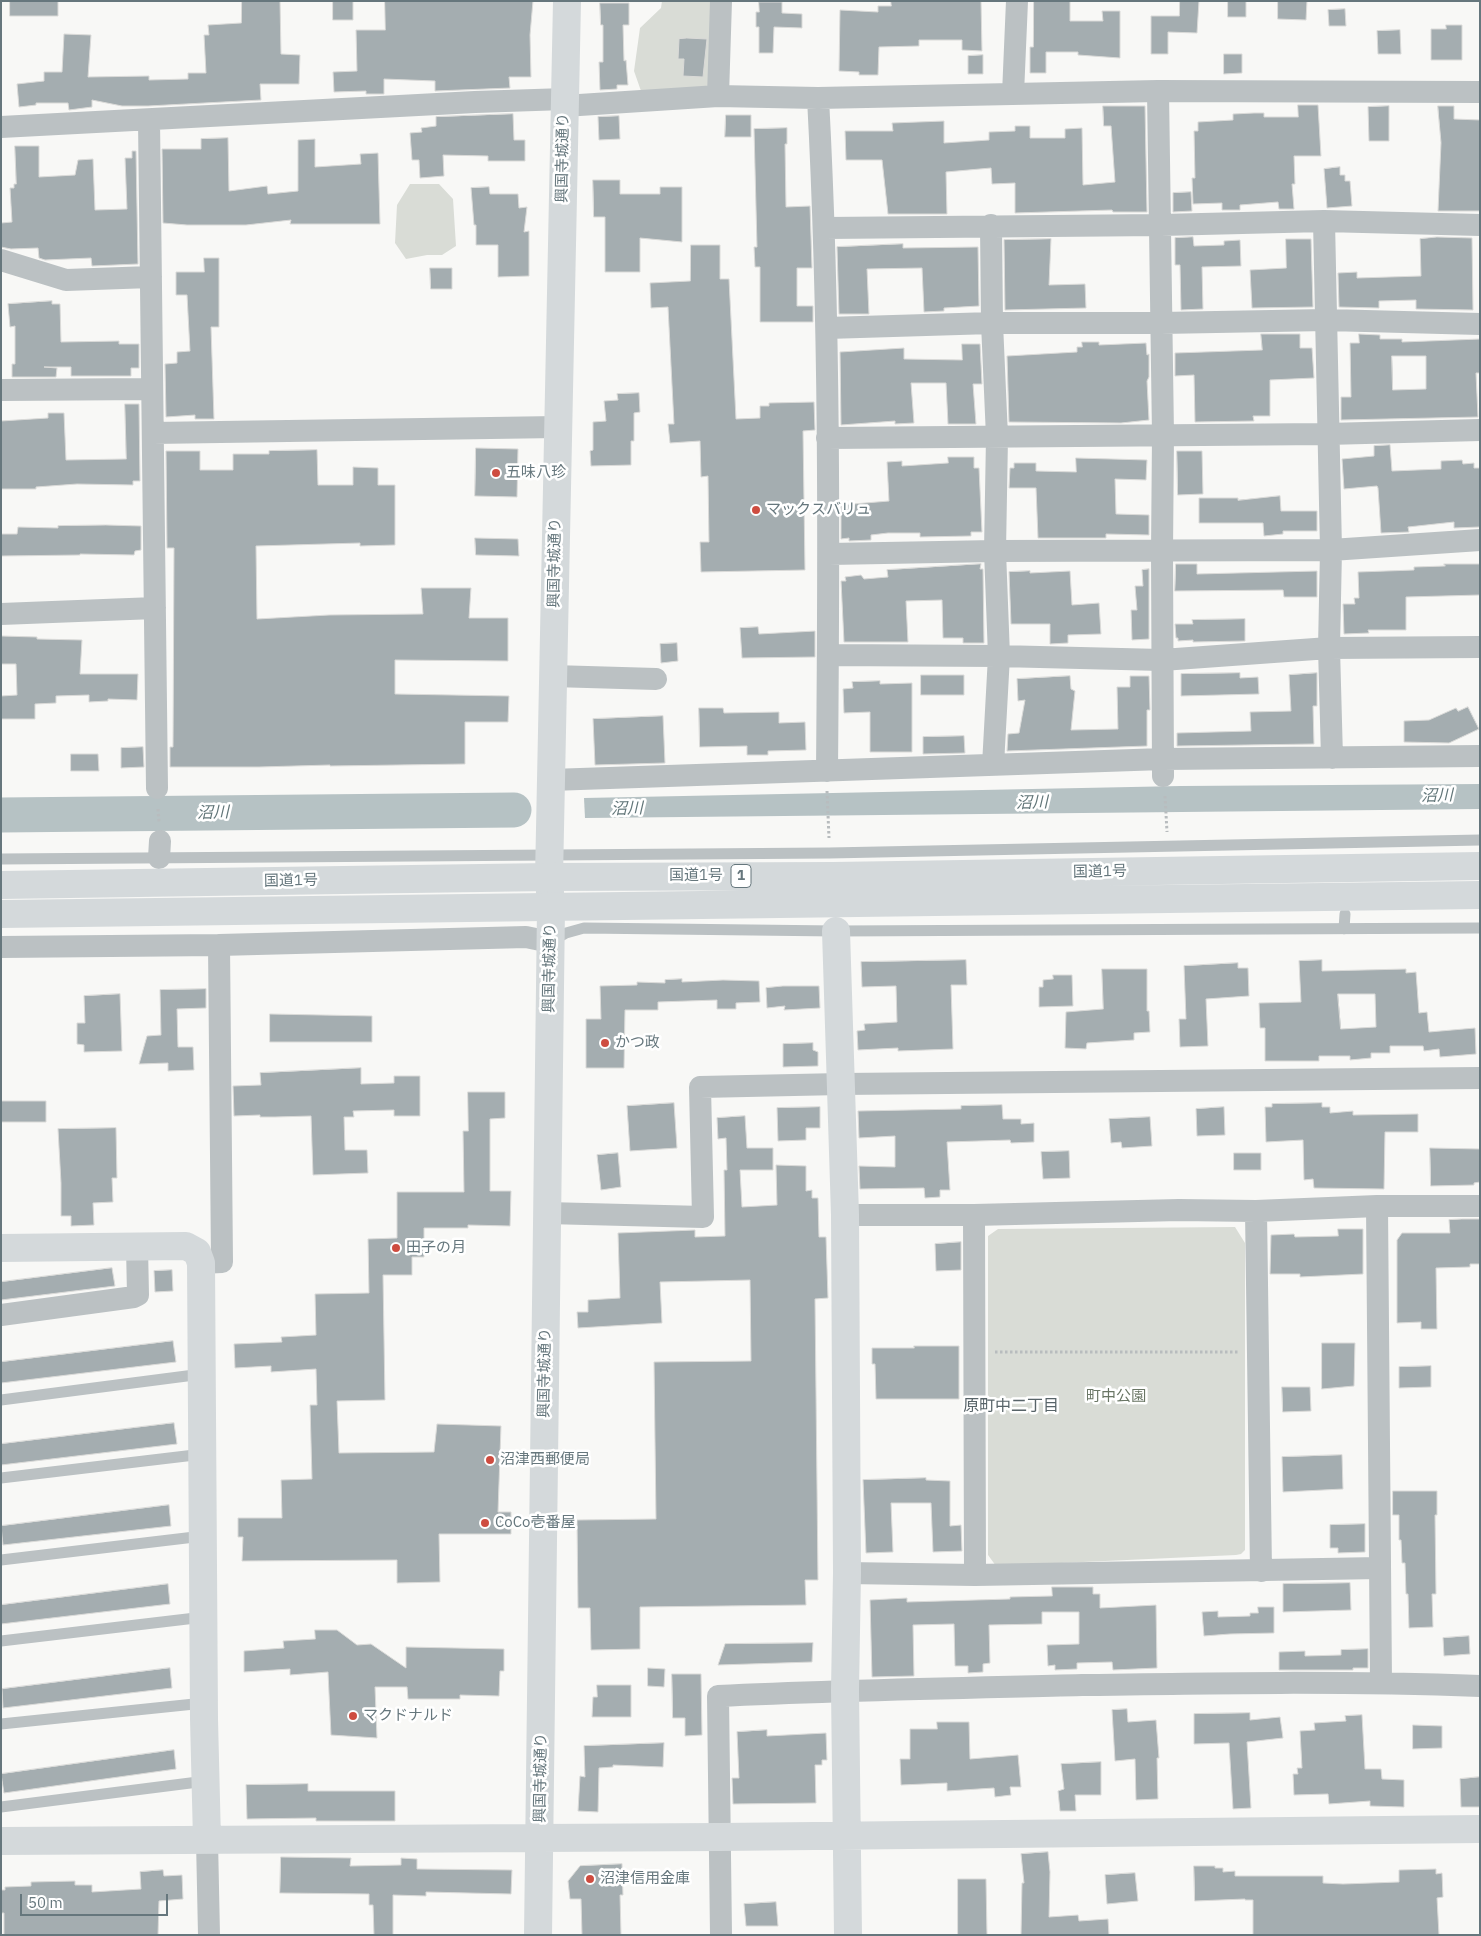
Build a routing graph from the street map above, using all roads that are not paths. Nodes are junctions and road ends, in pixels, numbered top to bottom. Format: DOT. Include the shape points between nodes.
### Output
graph roads {
  1 [pos="567,1"];
  2 [pos="721,1"];
  3 [pos="1017,1"];
  4 [pos="1158,91"];
  5 [pos="1480,92"];
  6 [pos="1013,94"];
  7 [pos="718,96"];
  8 [pos="818,98"];
  9 [pos="564,102"];
  10 [pos="149,120"];
  11 [pos="1,127"];
  12 [pos="1324,221"];
  13 [pos="1161,225"];
  14 [pos="1480,225"];
  15 [pos="990,226"];
  16 [pos="825,228"];
  17 [pos="1,260"];
  18 [pos="151,277"];
  19 [pos="1327,320"];
  20 [pos="992,323"];
  21 [pos="1160,323"];
  22 [pos="1480,324"];
  23 [pos="827,328"];
  24 [pos="152,389"];
  25 [pos="1,390"];
  26 [pos="558,427"];
  27 [pos="1480,430"];
  28 [pos="153,433"];
  29 [pos="1327,434"];
  30 [pos="1163,435"];
  31 [pos="996,437"];
  32 [pos="827,438"];
  33 [pos="1480,540"];
  34 [pos="1331,550"];
  35 [pos="995,551"];
  36 [pos="1162,552"];
  37 [pos="829,554"];
  38 [pos="155,608"];
  39 [pos="1,614"];
  40 [pos="1480,647"];
  41 [pos="1329,648"];
  42 [pos="828,655"];
  43 [pos="999,656"];
  44 [pos="1162,660"];
  45 [pos="553,676"];
  46 [pos="656,679"];
  47 [pos="1480,756"];
  48 [pos="1332,758"];
  49 [pos="993,765"];
  50 [pos="1163,767"];
  51 [pos="827,771"];
  52 [pos="551,780"];
  53 [pos="157,788"];
  54 [pos="1480,840"];
  55 [pos="1346,842"];
  56 [pos="1346,855"];
  57 [pos="1,859"];
  58 [pos="549,866"];
  59 [pos="1480,866"];
  60 [pos="1,885"];
  61 [pos="1480,895"];
  62 [pos="551,908"];
  63 [pos="1,914"];
  64 [pos="1345,914"];
  65 [pos="1480,928"];
  66 [pos="1344,929"];
  67 [pos="836,931"];
  68 [pos="550,942"];
  69 [pos="219,945"];
  70 [pos="1,947"];
  71 [pos="1480,1078"];
  72 [pos="841,1084"];
  73 [pos="1377,1206"];
  74 [pos="1480,1206"];
  75 [pos="1256,1211"];
  76 [pos="547,1213"];
  77 [pos="845,1215"];
  78 [pos="974,1215"];
  79 [pos="137,1247"];
  80 [pos="1,1248"];
  81 [pos="202,1263"];
  82 [pos="1,1315"];
  83 [pos="202,1374"];
  84 [pos="1,1400"];
  85 [pos="202,1454"];
  86 [pos="1,1478"];
  87 [pos="203,1536"];
  88 [pos="1,1560"];
  89 [pos="1380,1568"];
  90 [pos="1261,1571"];
  91 [pos="847,1573"];
  92 [pos="976,1574"];
  93 [pos="204,1618"];
  94 [pos="1,1641"];
  95 [pos="1381,1682"];
  96 [pos="1480,1686"];
  97 [pos="845,1690"];
  98 [pos="204,1703"];
  99 [pos="1,1724"];
  100 [pos="206,1781"];
  101 [pos="1,1807"];
  102 [pos="1480,1829"];
  103 [pos="848,1834"];
  104 [pos="540,1837"];
  105 [pos="719,1837"];
  106 [pos="207,1840"];
  107 [pos="1,1842"];
  108 [pos="209,1935"];
  109 [pos="538,1935"];
  110 [pos="721,1935"];
  111 [pos="848,1935"];
  1 -- 9 [label="main road, 興国寺城通り"];
  2 -- 7 [label="street"];
  3 -- 6 [label="street"];
  4 -- 5 [label="street"];
  4 -- 6 [label="street"];
  4 -- 13 [label="street"];
  6 -- 8 [label="street"];
  7 -- 8 [label="street"];
  7 -- 9 [label="street"];
  8 -- 16 [label="street"];
  9 -- 10 [label="street" via="456,103"];
  9 -- 26 [label="main road, 興国寺城通り"];
  10 -- 11 [label="street"];
  10 -- 18 [label="street"];
  12 -- 13 [label="street"];
  12 -- 14 [label="street"];
  12 -- 19 [label="street"];
  13 -- 15 [label="street"];
  13 -- 21 [label="street"];
  15 -- 16 [label="street"];
  15 -- 20 [label="street"];
  16 -- 23 [label="street"];
  17 -- 18 [label="street" via="66,280"];
  18 -- 24 [label="street"];
  19 -- 21 [label="street"];
  19 -- 22 [label="street"];
  19 -- 29 [label="street"];
  20 -- 21 [label="street"];
  20 -- 23 [label="street"];
  20 -- 31 [label="street"];
  21 -- 30 [label="street"];
  23 -- 32 [label="street"];
  24 -- 25 [label="street"];
  24 -- 28 [label="street"];
  26 -- 28 [label="street"];
  26 -- 45 [label="main road, 興国寺城通り"];
  27 -- 29 [label="street"];
  28 -- 38 [label="street"];
  29 -- 30 [label="street"];
  29 -- 34 [label="street"];
  30 -- 31 [label="street"];
  30 -- 36 [label="street"];
  31 -- 32 [label="street"];
  31 -- 35 [label="street"];
  32 -- 37 [label="street"];
  33 -- 34 [label="street"];
  34 -- 36 [label="street"];
  34 -- 41 [label="street"];
  35 -- 36 [label="street"];
  35 -- 37 [label="street"];
  35 -- 43 [label="street"];
  36 -- 44 [label="street"];
  37 -- 42 [label="street"];
  38 -- 39 [label="street"];
  38 -- 53 [label="street"];
  40 -- 41 [label="street"];
  41 -- 44 [label="street"];
  41 -- 48 [label="street"];
  42 -- 43 [label="street"];
  42 -- 51 [label="street"];
  43 -- 44 [label="street"];
  43 -- 49 [label="street"];
  44 -- 50 [label="street"];
  45 -- 46 [label="street"];
  45 -- 52 [label="main road, 興国寺城通り"];
  47 -- 48 [label="street"];
  48 -- 50 [label="street"];
  49 -- 50 [label="street"];
  49 -- 51 [label="street"];
  51 -- 52 [label="street"];
  52 -- 58 [label="main road, 興国寺城通り"];
  54 -- 55 [label="lane"];
  55 -- 56 [label="lane"];
  55 -- 58 [label="lane" via="829,853"];
  57 -- 58 [label="lane" via="160,850"];
  58 -- 59 [label="main road, 国道1号 / 1" via="833,876"];
  58 -- 60 [label="main road, 国道1号 / 1"];
  58 -- 62 [label="main road, 興国寺城通り"];
  61 -- 62 [label="main road, 国道1号 / 1"];
  62 -- 63 [label="main road, 国道1号 / 1"];
  62 -- 68 [label="main road, 興国寺城通り"];
  64 -- 66 [label="lane"];
  65 -- 66 [label="lane"];
  66 -- 67 [label="lane"];
  67 -- 68 [label="lane" via="584,928"];
  67 -- 72 [label="main road"];
  68 -- 69 [label="street" via="526,937"];
  68 -- 76 [label="main road, 興国寺城通り"];
  69 -- 70 [label="street"];
  69 -- 81 [label="street" via="222,1262"];
  71 -- 72 [label="street"];
  72 -- 76 [label="street" via="700,1087 703,1216"];
  72 -- 77 [label="main road"];
  73 -- 74 [label="street"];
  73 -- 75 [label="street"];
  73 -- 89 [label="street"];
  75 -- 78 [label="street"];
  75 -- 90 [label="street"];
  76 -- 104 [label="main road, 興国寺城通り"];
  77 -- 78 [label="street"];
  77 -- 91 [label="main road"];
  78 -- 92 [label="street"];
  79 -- 80 [label="main road"];
  79 -- 81 [label="main road" via="186,1246 197,1252"];
  79 -- 82 [label="street" via="138,1295"];
  81 -- 83 [label="main road"];
  83 -- 84 [label="lane"];
  83 -- 85 [label="main road"];
  85 -- 86 [label="lane"];
  85 -- 87 [label="main road"];
  87 -- 88 [label="lane"];
  87 -- 93 [label="main road"];
  89 -- 90 [label="street"];
  89 -- 95 [label="street"];
  90 -- 92 [label="street"];
  91 -- 92 [label="street"];
  91 -- 97 [label="main road"];
  93 -- 94 [label="lane"];
  93 -- 98 [label="main road"];
  95 -- 96 [label="street"];
  95 -- 97 [label="street"];
  97 -- 103 [label="main road"];
  97 -- 105 [label="street" via="718,1696"];
  98 -- 99 [label="lane"];
  98 -- 100 [label="main road"];
  100 -- 101 [label="lane"];
  100 -- 106 [label="main road"];
  102 -- 103 [label="main road"];
  103 -- 105 [label="main road"];
  103 -- 111 [label="main road"];
  104 -- 105 [label="main road"];
  104 -- 106 [label="main road"];
  104 -- 109 [label="main road, 興国寺城通り"];
  105 -- 110 [label="street"];
  106 -- 107 [label="main road"];
  106 -- 108 [label="street"];
}
